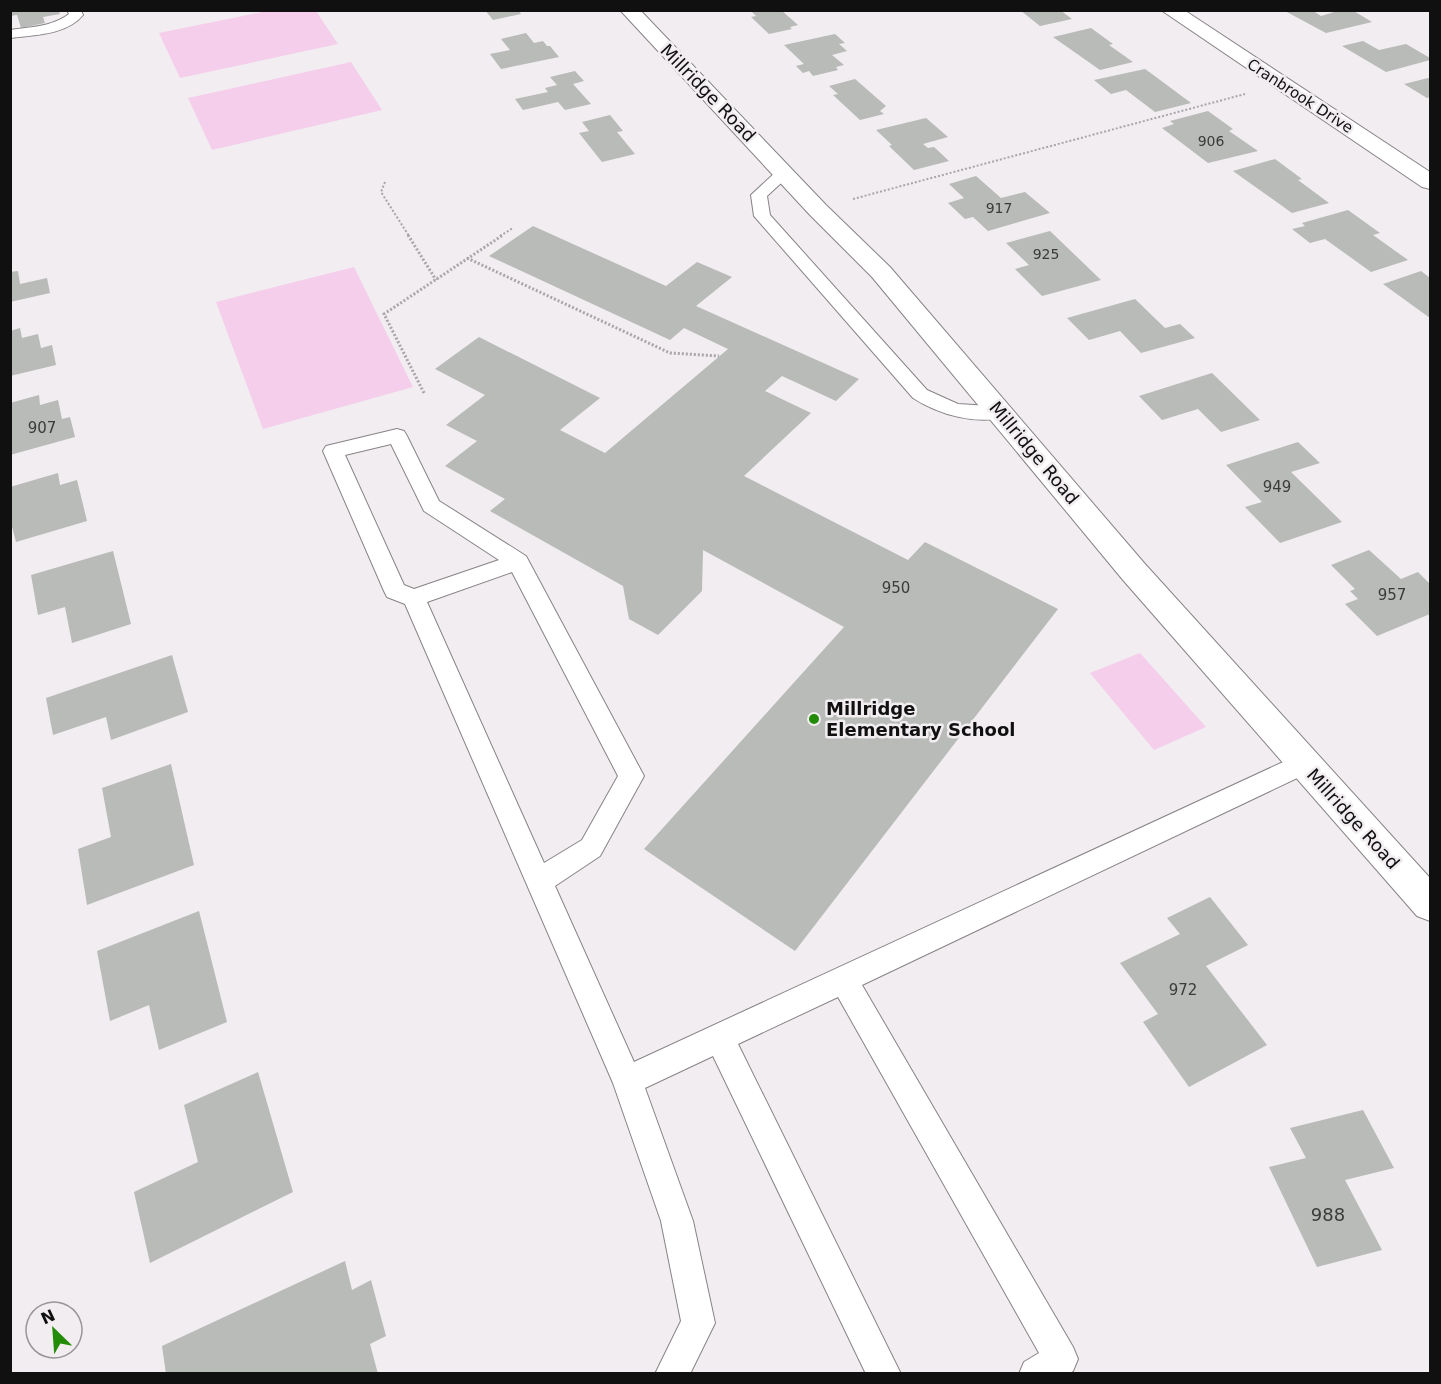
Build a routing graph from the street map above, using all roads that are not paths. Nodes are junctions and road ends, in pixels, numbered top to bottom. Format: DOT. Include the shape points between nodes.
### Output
graph roads {
  1 [pos="74,10"];
  2 [pos="629,10"];
  3 [pos="1170,10"];
  4 [pos="10,34"];
  5 [pos="784,173"];
  6 [pos="1431,182"];
  7 [pos="1000,412"];
  8 [pos="518,562"];
  9 [pos="414,598"];
  10 [pos="1303,764"];
  11 [pos="539,881"];
  12 [pos="1431,904"];
  13 [pos="843,979"];
  14 [pos="719,1037"];
  15 [pos="627,1081"];
  16 [pos="672,1374"];
  17 [pos="884,1374"];
  18 [pos="1036,1374"];
  1 -- 4 [label="lane" via="76,15 56,26"];
  2 -- 5 [label="street, Millridge Road"];
  3 -- 6 [label="street, Cranbrook Drive"];
  5 -- 7 [label="street, Millridge Road" via="880,272"];
  5 -- 7 [label="lane" via="759,195 762,216 920,394 958,412"];
  7 -- 10 [label="street, Millridge Road"];
  8 -- 9 [label="lane"];
  8 -- 9 [label="lane" via="431,506 397,436 333,451 395,591"];
  8 -- 11 [label="lane" via="632,776 591,848"];
  9 -- 11 [label="lane"];
  10 -- 12 [label="street, Millridge Road"];
  10 -- 13 [label="lane"];
  11 -- 15 [label="lane"];
  13 -- 14 [label="lane"];
  13 -- 18 [label="lane" via="1061,1359"];
  14 -- 15 [label="lane"];
  14 -- 17 [label="lane"];
  15 -- 16 [label="lane" via="677,1221 698,1323"];
}
